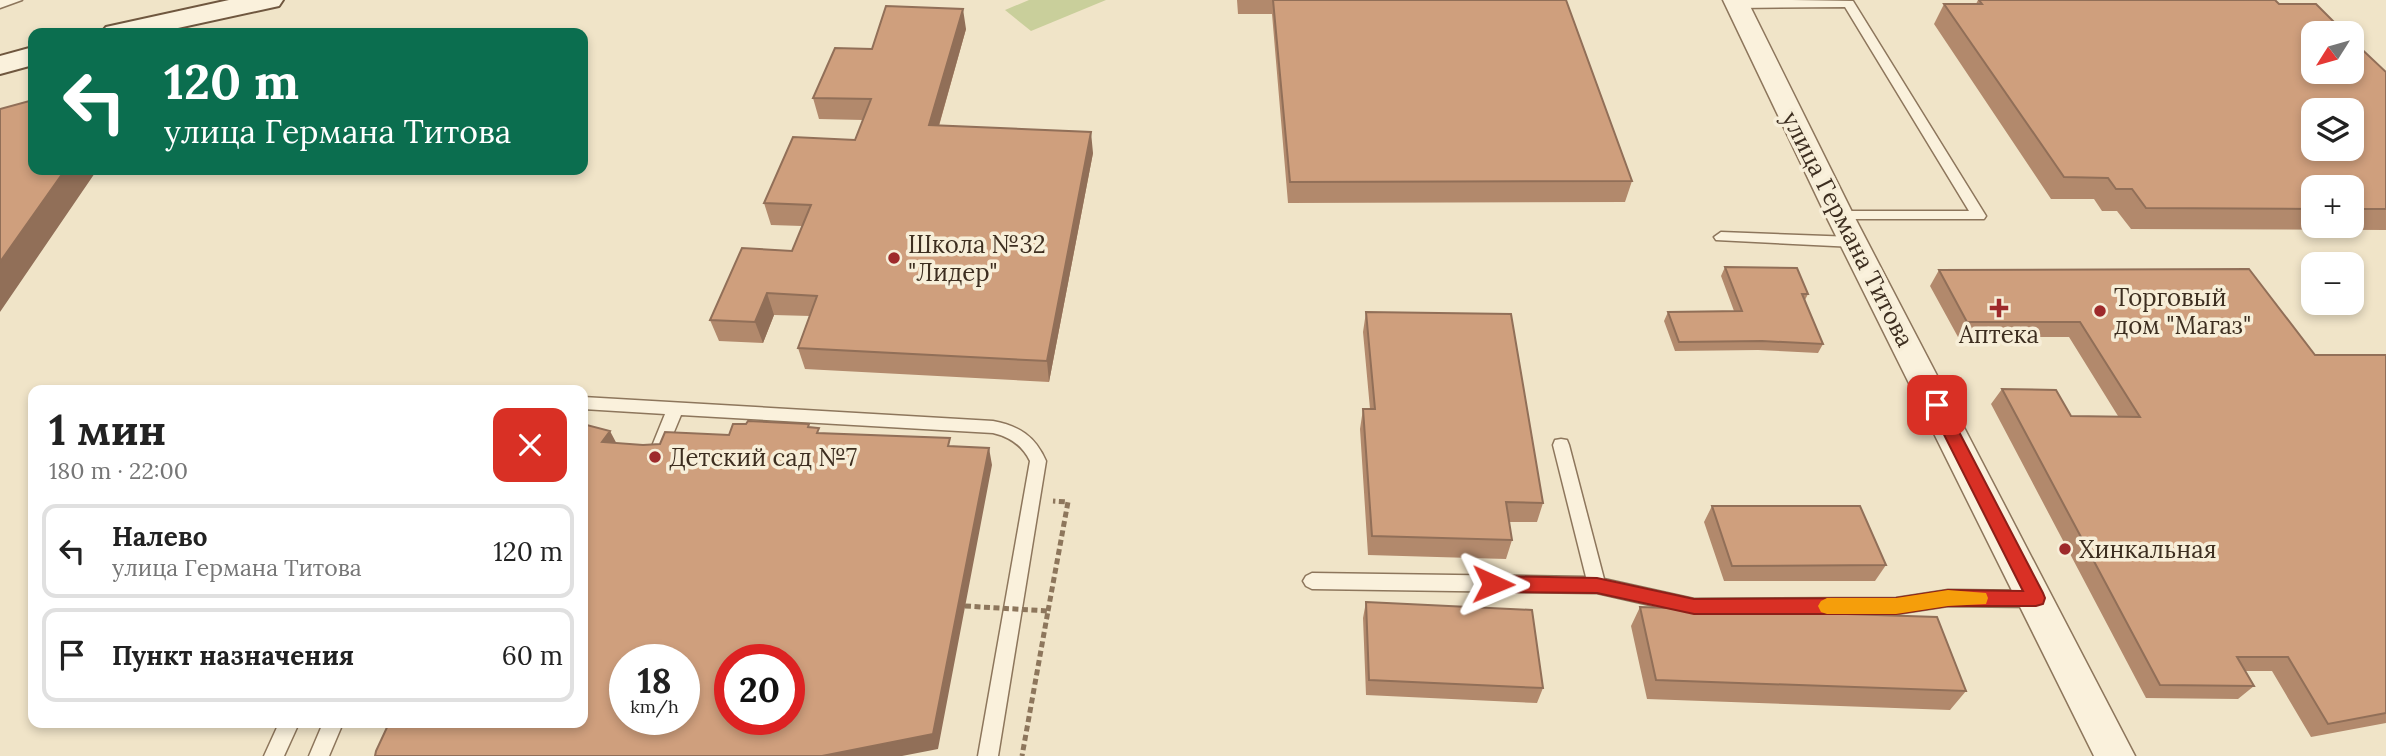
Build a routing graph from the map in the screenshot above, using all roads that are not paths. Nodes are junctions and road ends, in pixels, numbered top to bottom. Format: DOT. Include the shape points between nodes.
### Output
graph roads {
  1 [pos="16,0"];
  2 [pos="269,0"];
  3 [pos="1736,2"];
  4 [pos="0,4"];
  5 [pos="139,28"];
  6 [pos="28,57"];
  7 [pos="0,65"];
  8 [pos="1847,229"];
  9 [pos="1721,237"];
  10 [pos="588,403"];
  11 [pos="676,408"];
  12 [pos="1561,445"];
  13 [pos="657,454"];
  14 [pos="1312,581"];
  15 [pos="1597,585"];
  16 [pos="2036,598"];
  17 [pos="287,728"];
  18 [pos="331,728"];
  19 [pos="274,756"];
  20 [pos="319,756"];
  21 [pos="988,756"];
  22 [pos="2115,756"];
  1 -- 4 [label="lane"];
  2 -- 5 [label="street"];
  3 -- 8 [label="street, улица Германа Титова"];
  3 -- 8 [label="lane" via="1849,4 1979,216"];
  6 -- 7 [label="street"];
  8 -- 9 [label="lane"];
  8 -- 16 [label="street, улица Германа Титова"];
  10 -- 11 [label="lane"];
  11 -- 13 [label="lane"];
  11 -- 21 [label="lane" via="993,427 1020,436 1033,449 1038,461"];
  12 -- 15 [label="lane"];
  14 -- 15 [label="lane"];
  15 -- 16 [label="lane" via="1694,607 1896,606 1948,598"];
  16 -- 22 [label="street, улица Германа Титова"];
  17 -- 19 [label="lane"];
  18 -- 20 [label="lane"];
}
